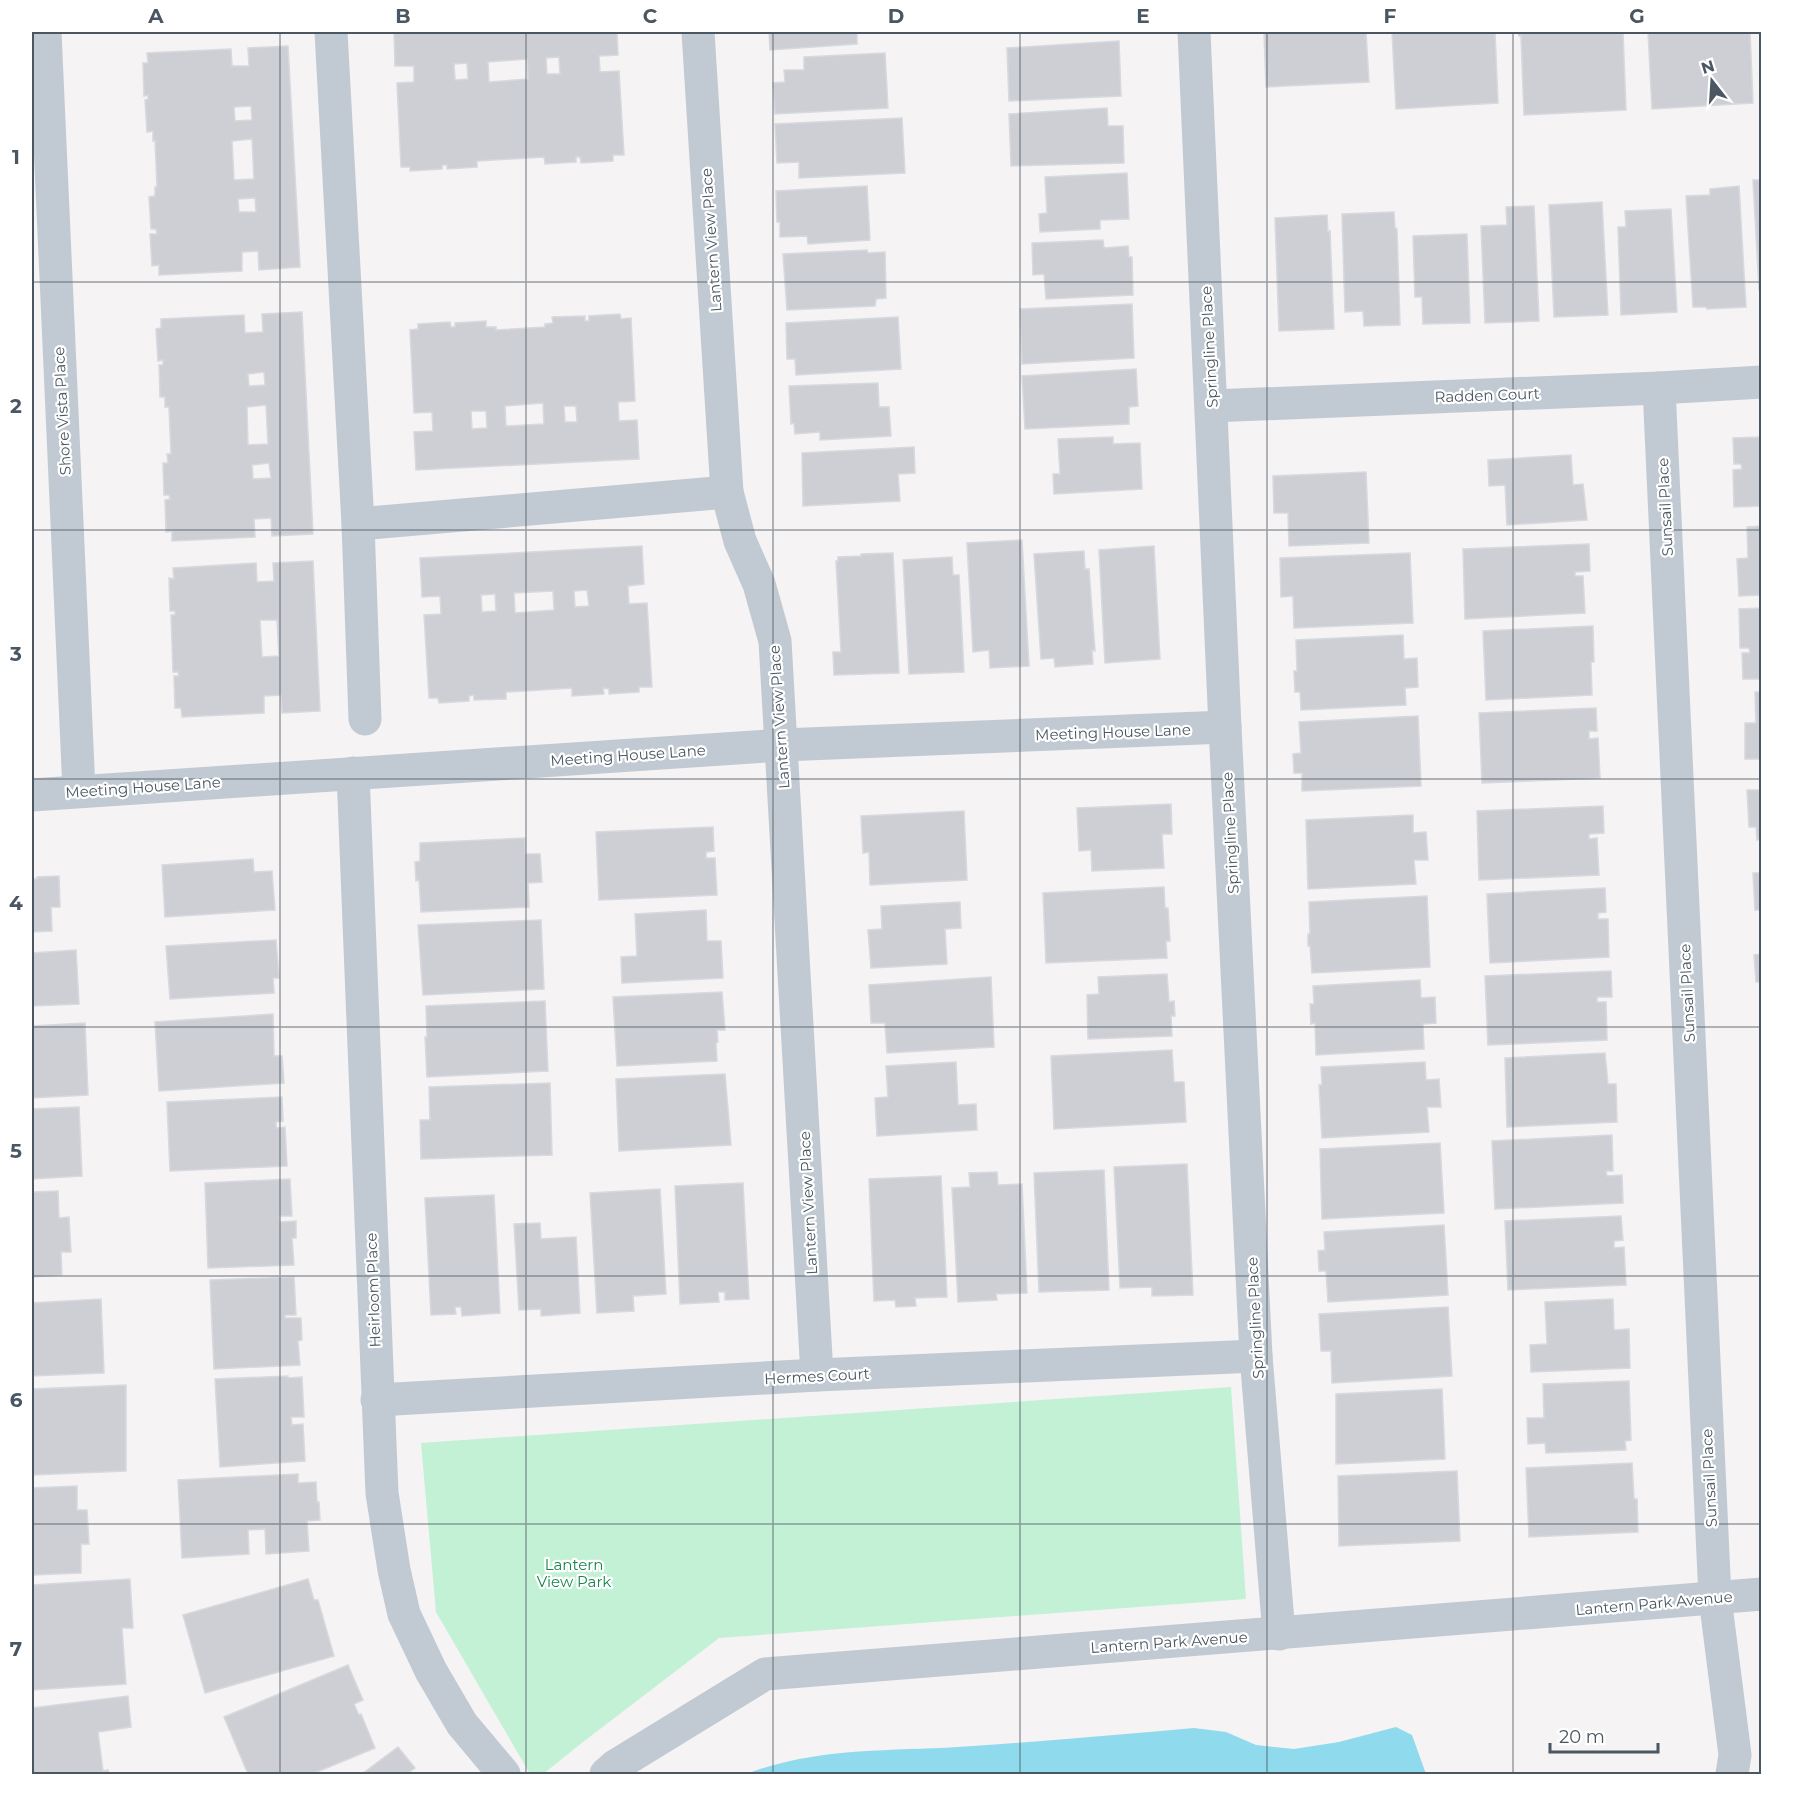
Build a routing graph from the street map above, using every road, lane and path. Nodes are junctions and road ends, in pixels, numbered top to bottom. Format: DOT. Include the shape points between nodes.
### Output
graph roads {
  1 [pos="45,32"];
  2 [pos="331,32"];
  3 [pos="698,32"];
  4 [pos="1194,32"];
  5 [pos="1761,382"];
  6 [pos="1659,388"];
  7 [pos="1212,406"];
  8 [pos="727,492"];
  9 [pos="358,524"];
  10 [pos="365,719"];
  11 [pos="1225,727"];
  12 [pos="782,745"];
  13 [pos="353,773"];
  14 [pos="79,791"];
  15 [pos="32,795"];
  16 [pos="1256,1356"];
  17 [pos="817,1375"];
  18 [pos="377,1400"];
  19 [pos="1761,1594"];
  20 [pos="1715,1598"];
  21 [pos="1279,1634"];
  22 [pos="504,1774"];
  23 [pos="606,1774"];
  24 [pos="1732,1774"];
  1 -- 14 [label="street, Shore Vista Place"];
  2 -- 9 [label="street"];
  3 -- 8 [label="street, Lantern View Place"];
  4 -- 7 [label="street, Springline Place"];
  5 -- 6 [label="street, Radden Court"];
  6 -- 7 [label="street, Radden Court"];
  6 -- 20 [label="street, Sunsail Place"];
  7 -- 11 [label="street, Springline Place"];
  8 -- 9 [label="street"];
  8 -- 12 [label="street, Lantern View Place" via="775,641"];
  9 -- 10 [label="street"];
  11 -- 12 [label="street, Meeting House Lane"];
  11 -- 16 [label="street, Springline Place"];
  12 -- 13 [label="street, Meeting House Lane"];
  12 -- 17 [label="street, Lantern View Place"];
  13 -- 14 [label="street, Meeting House Lane"];
  13 -- 18 [label="street, Heirloom Place"];
  14 -- 15 [label="street, Meeting House Lane"];
  16 -- 17 [label="street, Hermes Court"];
  16 -- 21 [label="street, Springline Place"];
  17 -- 18 [label="street, Hermes Court"];
  18 -- 22 [label="street, Heirloom Place" via="382,1493 404,1614 462,1724"];
  19 -- 20 [label="street, Lantern Park Avenue"];
  20 -- 21 [label="street, Lantern Park Avenue"];
  20 -- 24 [label="street" via="1735,1755"];
  21 -- 23 [label="street, Lantern Park Avenue" via="765,1674"];
}
